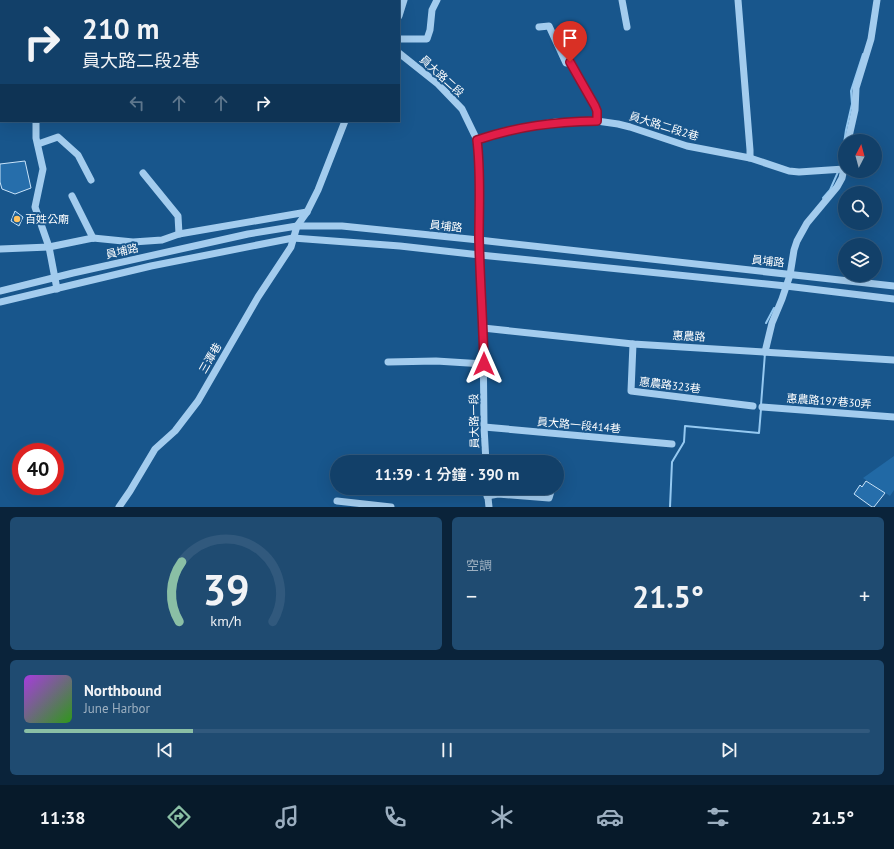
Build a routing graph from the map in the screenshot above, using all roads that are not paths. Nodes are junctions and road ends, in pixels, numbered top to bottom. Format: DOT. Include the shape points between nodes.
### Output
graph roads {
  1 [pos="404,0"];
  2 [pos="437,0"];
  3 [pos="622,0"];
  4 [pos="738,0"];
  5 [pos="878,0"];
  6 [pos="400,13"];
  7 [pos="539,27"];
  8 [pos="627,27"];
  9 [pos="400,40"];
  10 [pos="400,54"];
  11 [pos="597,121"];
  12 [pos="36,122"];
  13 [pos="345,122"];
  14 [pos="850,134"];
  15 [pos="477,140"];
  16 [pos="38,144"];
  17 [pos="750,158"];
  18 [pos="838,168"];
  19 [pos="143,173"];
  20 [pos="842,178"];
  21 [pos="91,180"];
  22 [pos="72,196"];
  23 [pos="307,212"];
  24 [pos="297,226"];
  25 [pos="179,234"];
  26 [pos="93,238"];
  27 [pos="293,238"];
  28 [pos="479,240"];
  29 [pos="48,247"];
  30 [pos="0,249"];
  31 [pos="480,255"];
  32 [pos="790,275"];
  33 [pos="54,278"];
  34 [pos="786,286"];
  35 [pos="894,286"];
  36 [pos="57,289"];
  37 [pos="0,291"];
  38 [pos="894,299"];
  39 [pos="0,302"];
  40 [pos="483,328"];
  41 [pos="633,344"];
  42 [pos="765,352"];
  43 [pos="894,360"];
  44 [pos="388,362"];
  45 [pos="484,364"];
  46 [pos="753,406"];
  47 [pos="762,407"];
  48 [pos="894,417"];
  49 [pos="484,427"];
  50 [pos="672,444"];
  51 [pos="486,455"];
  52 [pos="492,495"];
  53 [pos="511,495"];
  54 [pos="550,495"];
  55 [pos="487,496"];
  56 [pos="336,501"];
  57 [pos="119,507"];
  58 [pos="391,507"];
  59 [pos="489,507"];
  1 -- 6 [label="street"];
  2 -- 9 [label="street" via="432,10 427,38"];
  3 -- 8 [label="street"];
  4 -- 17 [label="street"];
  5 -- 14 [label="street" via="871,38 856,88 855,110"];
  7 -- 11 [label="street" via="549,26 566,63 570,62 593,102 597,111"];
  10 -- 15 [label="street, 員大路二段" via="438,84 462,109"];
  11 -- 15 [label="street, 員大路二段2巷" via="556,122 504,131"];
  11 -- 17 [label="street, 員大路二段2巷" via="630,127 687,146"];
  12 -- 16 [label="street"];
  13 -- 23 [label="street, 三潭巷"];
  15 -- 28 [label="street, 員大路一段"];
  16 -- 21 [label="street" via="58,137 78,155"];
  16 -- 29 [label="street" via="43,169 35,207"];
  17 -- 18 [label="street, 員大路二段2巷" via="794,172"];
  19 -- 25 [label="street" via="178,216"];
  20 -- 32 [label="street" via="800,235 794,250"];
  22 -- 26 [label="street"];
  23 -- 24 [label="street, 三潭巷"];
  23 -- 25 [label="street"];
  24 -- 27 [label="street, 三潭巷"];
  24 -- 28 [label="street, 員埔路" via="342,226"];
  24 -- 33 [label="street, 員埔路" via="248,234"];
  25 -- 26 [label="street" via="162,240 133,242"];
  26 -- 29 [label="street"];
  27 -- 31 [label="street, 員埔路"];
  27 -- 36 [label="street, 員埔路" via="151,266"];
  27 -- 57 [label="street, 三潭巷" via="291,246 258,297 198,401 175,432 156,449"];
  28 -- 31 [label="street, 員大路一段"];
  28 -- 32 [label="street, 員埔路"];
  29 -- 30 [label="street"];
  29 -- 33 [label="street"];
  31 -- 34 [label="street, 員埔路"];
  31 -- 40 [label="street, 員大路一段"];
  32 -- 34 [label="street"];
  32 -- 35 [label="street, 員埔路"];
  33 -- 36 [label="street"];
  33 -- 37 [label="street, 員埔路"];
  34 -- 38 [label="street, 員埔路"];
  34 -- 42 [label="street" via="772,323"];
  36 -- 39 [label="street, 員埔路"];
  40 -- 41 [label="street, 惠農路"];
  40 -- 45 [label="street, 員大路一段"];
  41 -- 42 [label="street, 惠農路"];
  41 -- 46 [label="street, 惠農路323巷" via="631,391"];
  42 -- 43 [label="street, 惠農路"];
  44 -- 45 [label="street"];
  45 -- 49 [label="street, 員大路一段"];
  47 -- 48 [label="street, 惠農路197巷30弄"];
  49 -- 50 [label="street, 員大路一段414巷"];
  49 -- 51 [label="street, 員大路一段"];
  52 -- 55 [label="street"];
  53 -- 54 [label="street" via="549,498"];
  55 -- 59 [label="street"];
  56 -- 58 [label="street"];
}
